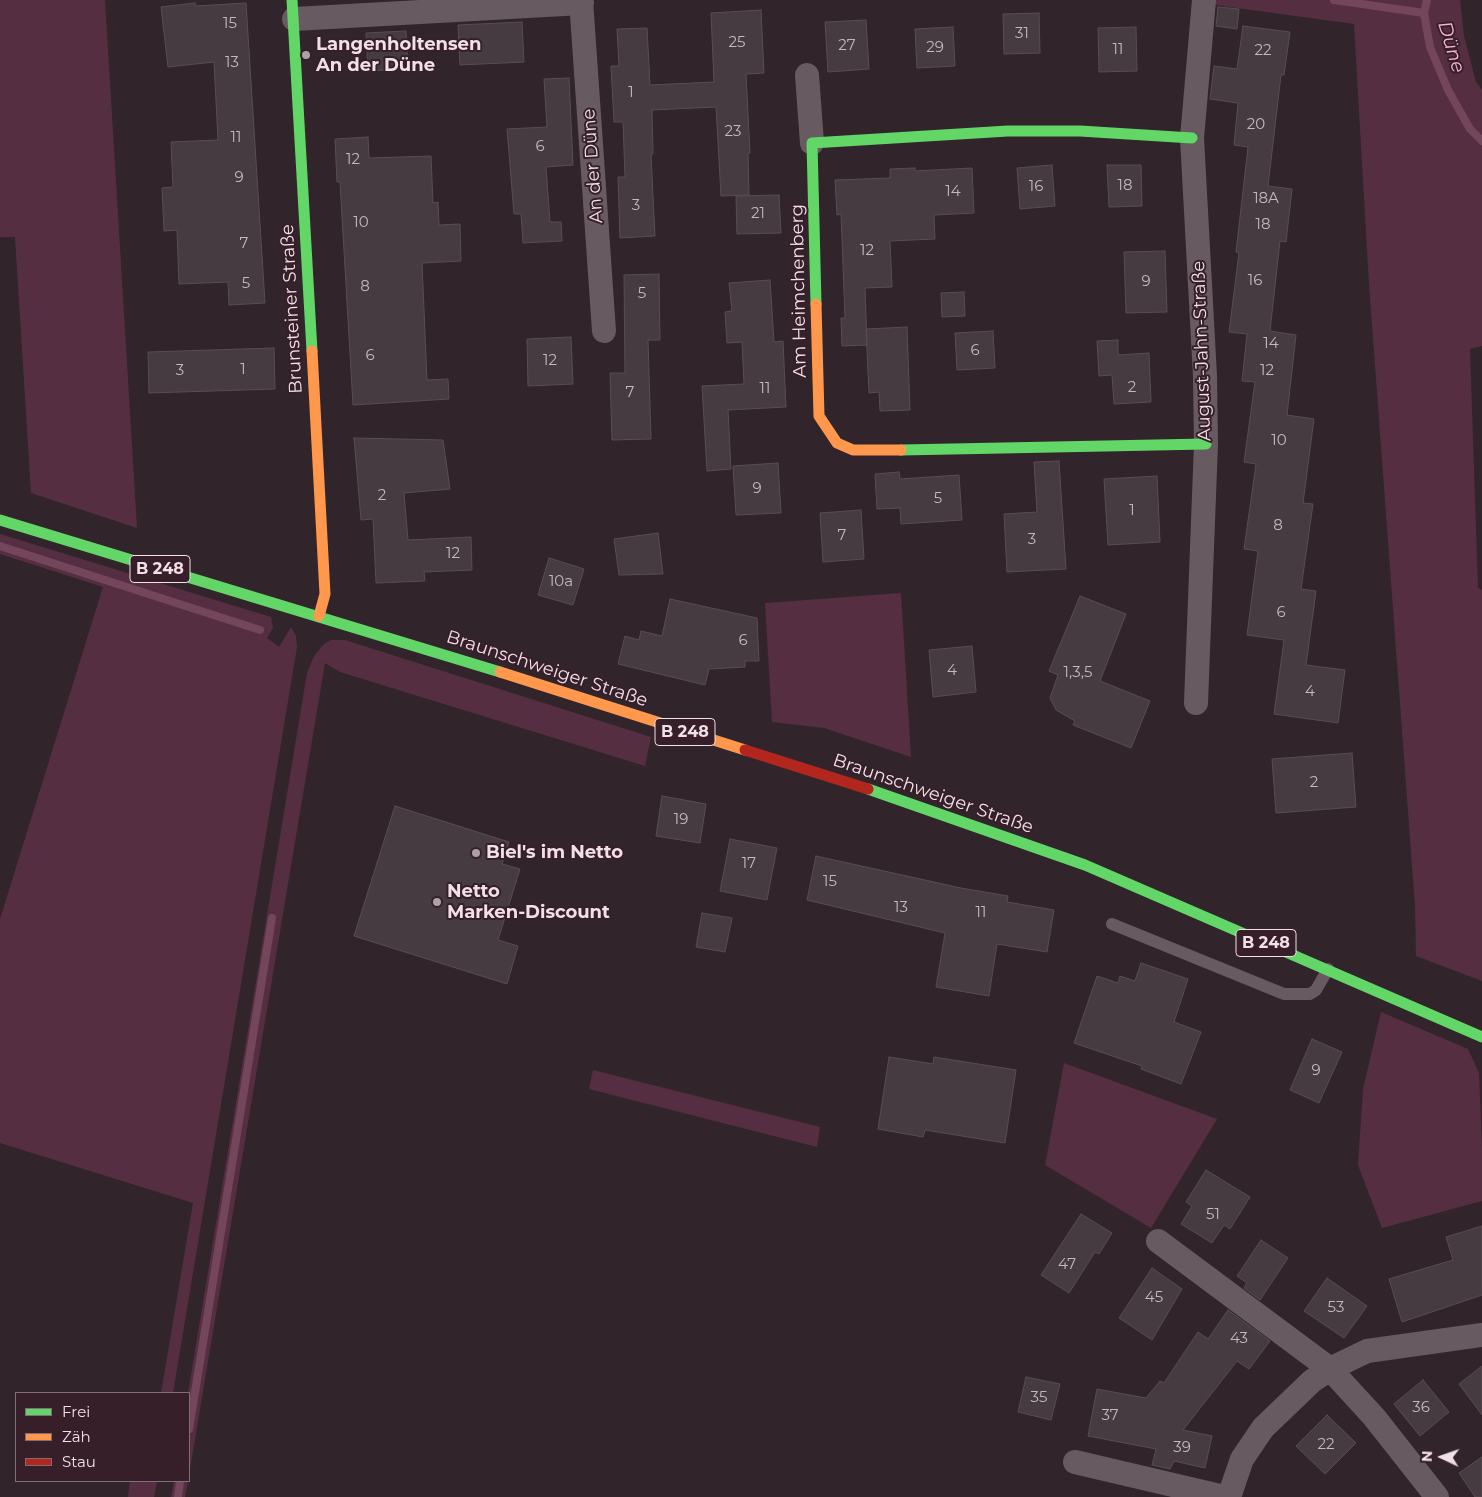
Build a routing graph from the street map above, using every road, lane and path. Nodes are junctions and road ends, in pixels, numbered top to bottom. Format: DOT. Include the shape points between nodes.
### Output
graph roads {
  1 [pos="1204,0"];
  2 [pos="581,2"];
  3 [pos="293,9"];
  4 [pos="807,75"];
  5 [pos="1192,138"];
  6 [pos="812,143"];
  7 [pos="604,332"];
  8 [pos="1206,444"];
  9 [pos="0,520"];
  10 [pos="319,616"];
  11 [pos="1196,703"];
  12 [pos="1112,924"];
  13 [pos="1328,970"];
  14 [pos="1482,1037"];
  15 [pos="1158,1241"];
  16 [pos="1482,1335"];
  17 [pos="1330,1369"];
  18 [pos="1075,1462"];
  19 [pos="1224,1497"];
  20 [pos="1229,1497"];
  21 [pos="1437,1497"];
  1 -- 5 [label="street, August-Jahn-Straße"];
  2 -- 3 [label="street"];
  2 -- 7 [label="street, An der Düne"];
  3 -- 10 [label="street, Brunsteiner Straße" via="325,594"];
  4 -- 6 [label="street"];
  5 -- 6 [label="street" via="1008,130"];
  5 -- 8 [label="street, August-Jahn-Straße"];
  6 -- 8 [label="street, Am Heimchenberg" via="819,416 837,442 853,450 867,451"];
  8 -- 11 [label="street, August-Jahn-Straße"];
  9 -- 10 [label="street, Braunschweiger Straße / B 248"];
  10 -- 13 [label="street, Braunschweiger Straße / B 248" via="856,785 1031,845 1085,865"];
  12 -- 13 [label="lane" via="1284,994 1310,994"];
  13 -- 14 [label="street, Braunschweiger Straße / B 248"];
  15 -- 17 [label="street"];
  16 -- 17 [label="street" via="1367,1351"];
  17 -- 20 [label="street" via="1312,1381 1263,1428 1242,1459"];
  17 -- 21 [label="street" via="1374,1417"];
  18 -- 19 [label="street"];
}
